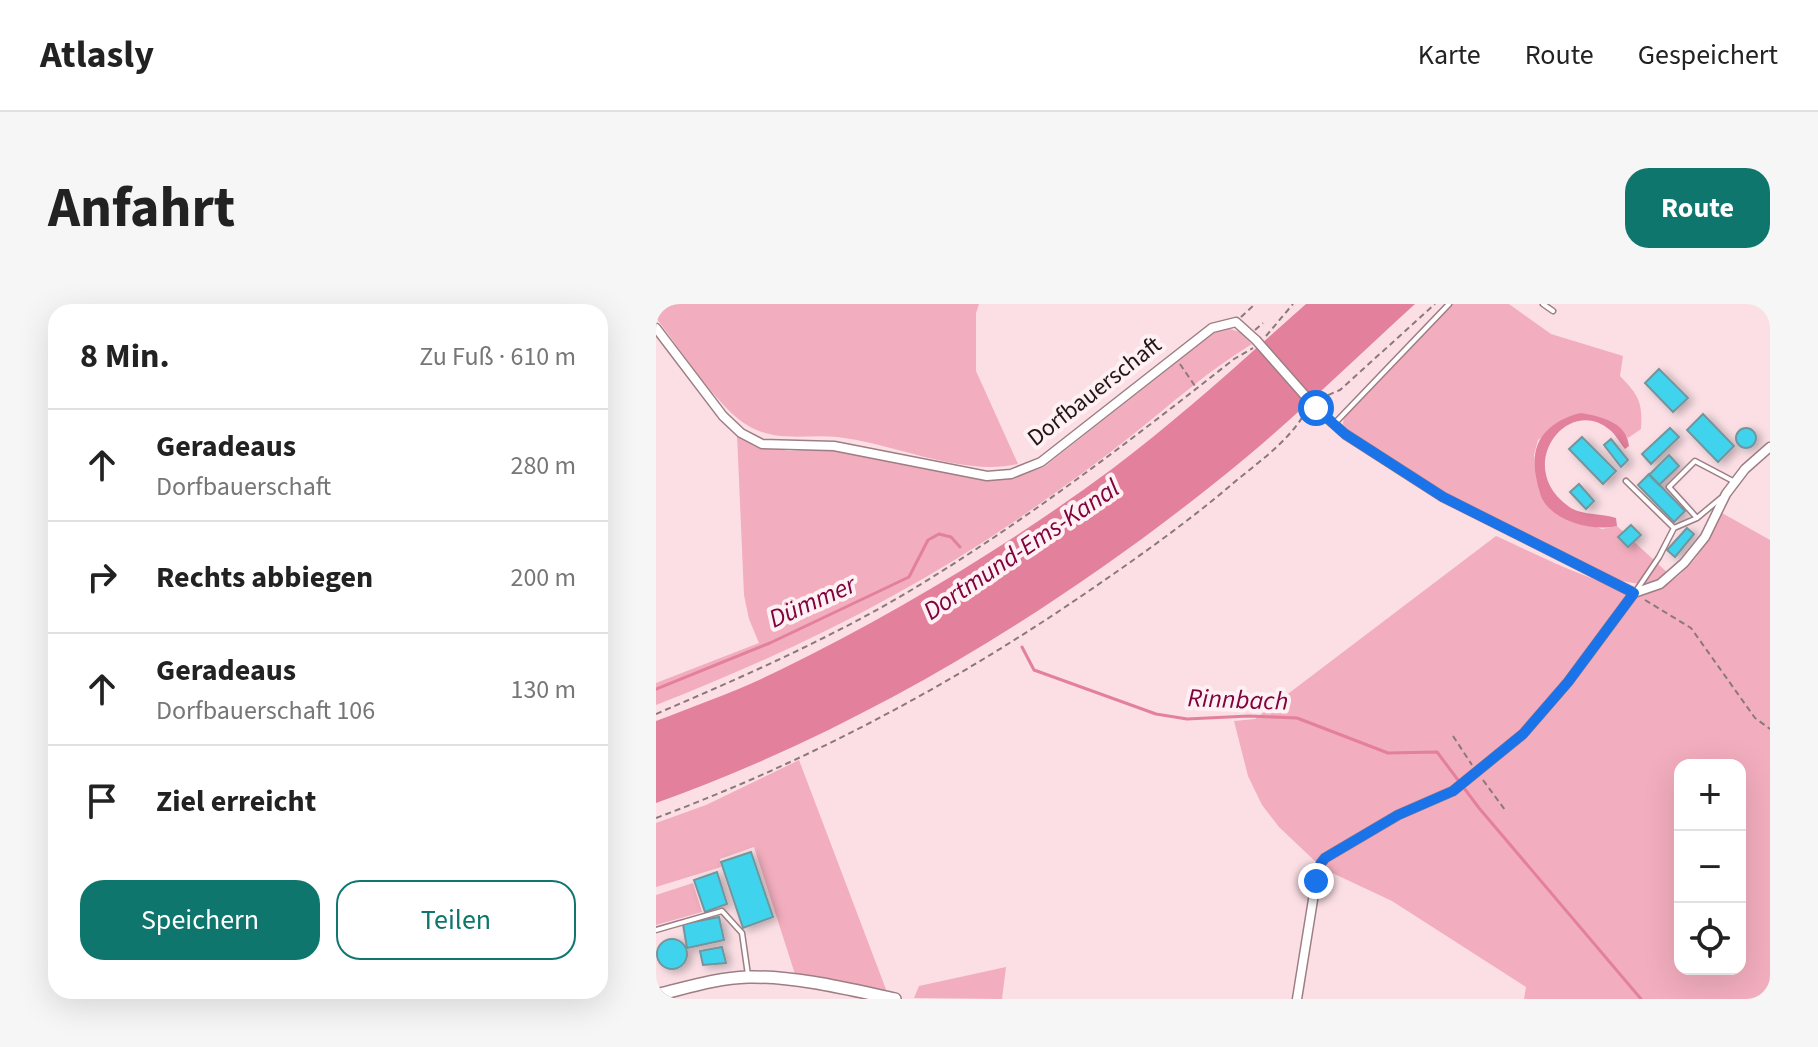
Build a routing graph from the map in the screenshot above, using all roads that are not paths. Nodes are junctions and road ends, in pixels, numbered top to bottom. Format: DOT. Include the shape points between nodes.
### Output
graph roads {
  1 [pos="1449,304"];
  2 [pos="1543,304"];
  3 [pos="1553,311"];
  4 [pos="656,328"];
  5 [pos="1333,424"];
  6 [pos="1770,447"];
  7 [pos="1626,481"];
  8 [pos="1735,482"];
  9 [pos="1726,494"];
  10 [pos="1697,518"];
  11 [pos="1674,528"];
  12 [pos="1634,593"];
  13 [pos="656,930"];
  14 [pos="749,977"];
  15 [pos="656,995"];
  16 [pos="895,999"];
  17 [pos="1297,999"];
  1 -- 5 [label="lane"];
  2 -- 3 [label="lane"];
  4 -- 5 [label="street, Dorfbauerschaft, bridge" via="723,416 762,444 860,450 987,476 1011,474 1041,462 1212,328 1236,322"];
  5 -- 12 [label="street" via="1443,497"];
  6 -- 8 [label="street"];
  7 -- 11 [label="lane"];
  8 -- 9 [label="street"];
  8 -- 10 [label="lane" via="1695,461 1669,487"];
  9 -- 10 [label="lane"];
  9 -- 12 [label="street" via="1705,537 1684,563 1660,584"];
  10 -- 11 [label="lane"];
  11 -- 12 [label="lane"];
  12 -- 17 [label="street" via="1523,734 1453,791 1398,815 1321,863"];
  13 -- 14 [label="lane" via="722,911 742,933"];
  14 -- 15 [label="street"];
  14 -- 16 [label="street"];
}
